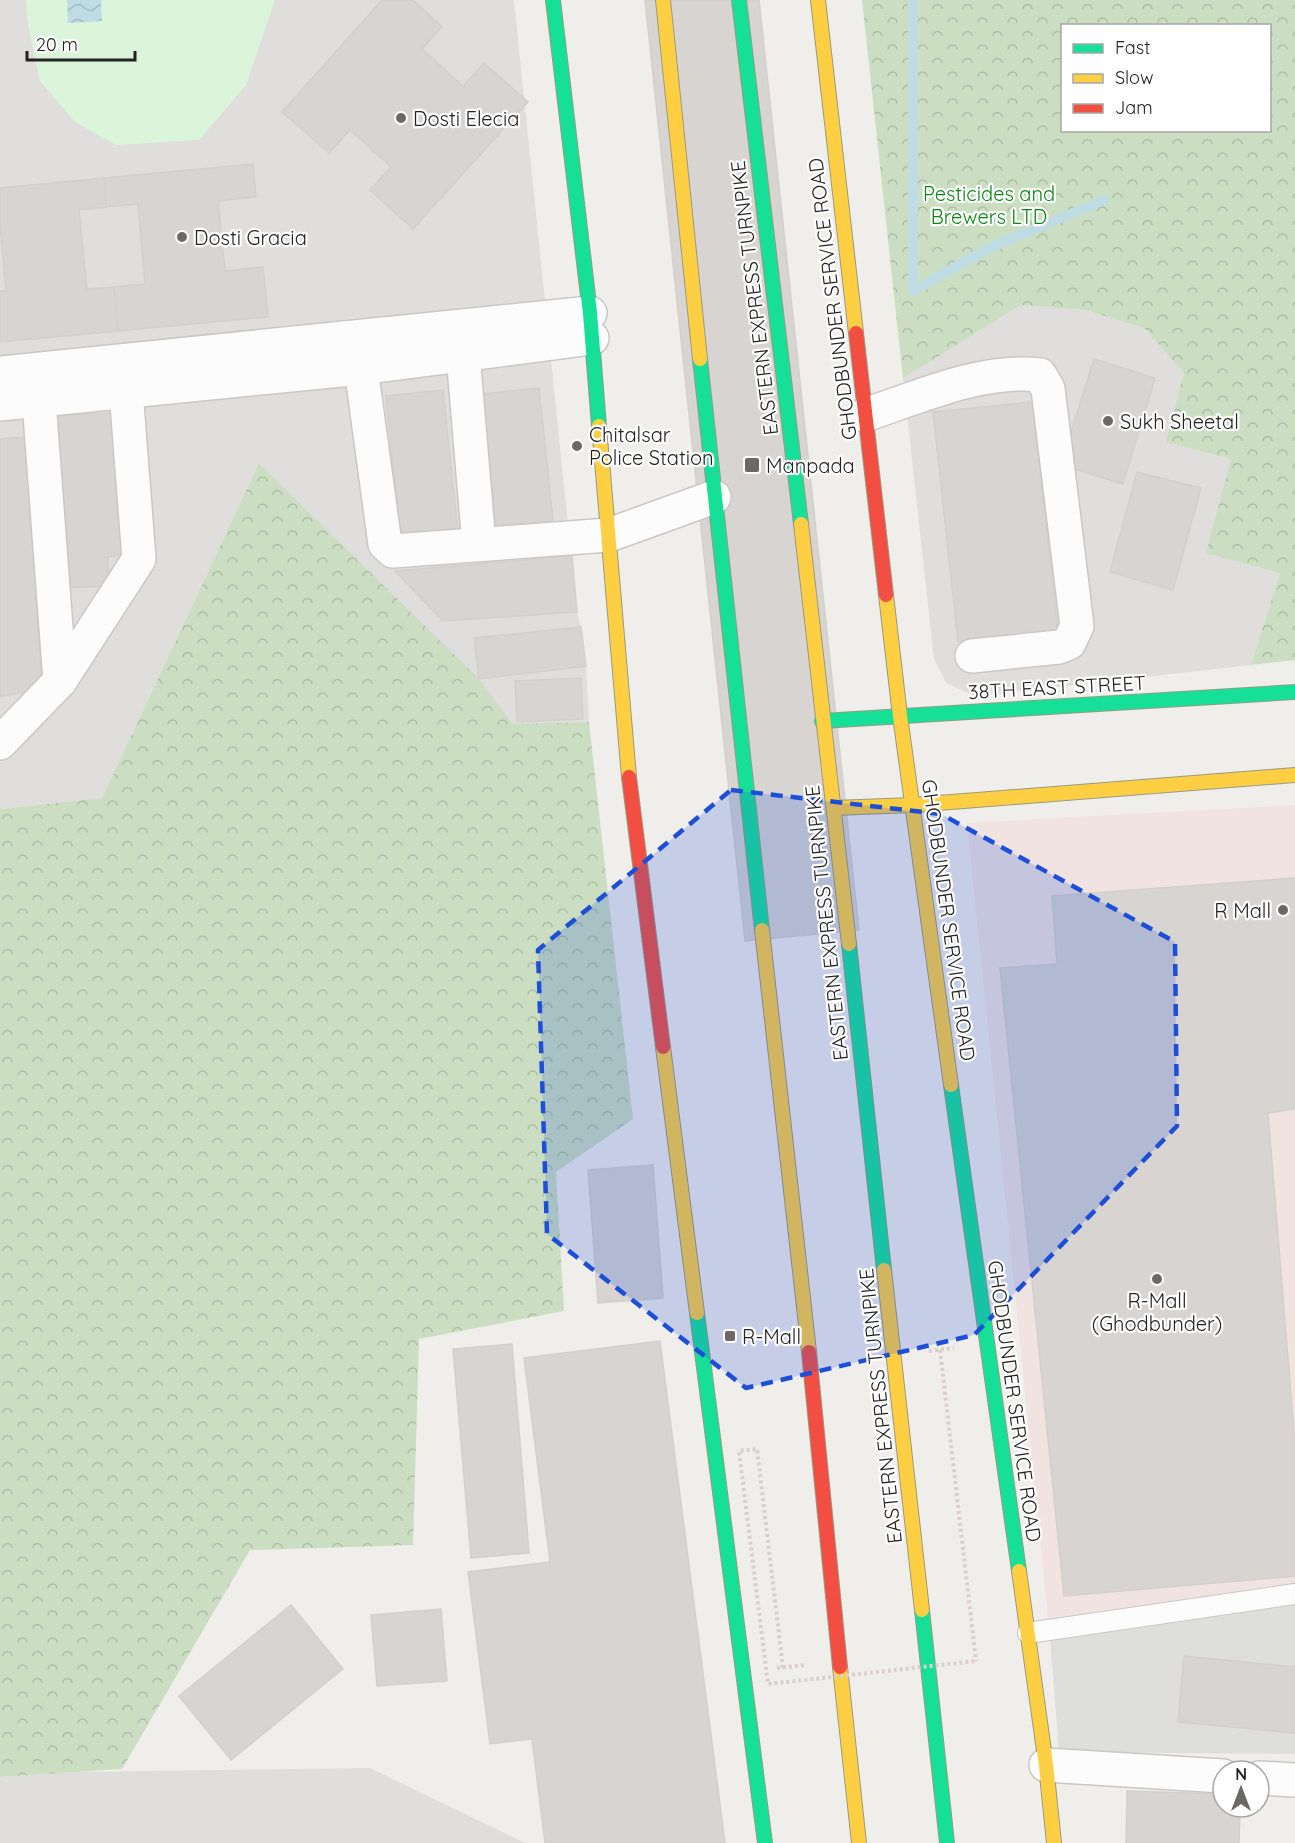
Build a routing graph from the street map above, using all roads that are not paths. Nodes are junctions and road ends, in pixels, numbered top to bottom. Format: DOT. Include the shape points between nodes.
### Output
graph roads {
  1 [pos="553,0"];
  2 [pos="663,0"];
  3 [pos="740,0"];
  4 [pos="818,0"];
  5 [pos="591,326"];
  6 [pos="463,354"];
  7 [pos="362,368"];
  8 [pos="0,373"];
  9 [pos="126,391"];
  10 [pos="39,401"];
  11 [pos="0,404"];
  12 [pos="865,415"];
  13 [pos="714,497"];
  14 [pos="609,535"];
  15 [pos="478,544"];
  16 [pos="972,656"];
  17 [pos="60,681"];
  18 [pos="1295,692"];
  19 [pos="900,716"];
  20 [pos="822,721"];
  21 [pos="0,743"];
  22 [pos="1295,775"];
  23 [pos="913,805"];
  24 [pos="834,807"];
  25 [pos="1295,1594"];
  26 [pos="1028,1633"];
  27 [pos="1046,1765"];
  28 [pos="1211,1775"];
  29 [pos="1271,1779"];
  30 [pos="1295,1780"];
  31 [pos="765,1843"];
  32 [pos="859,1843"];
  33 [pos="947,1843"];
  34 [pos="1054,1843"];
  1 -- 5 [label="street"];
  2 -- 13 [label="street"];
  3 -- 20 [label="street, EASTERN EXPRESS TURNPIKE"];
  4 -- 12 [label="street, GHODBUNDER SERVICE ROAD"];
  5 -- 6 [label="street"];
  5 -- 8 [label="street"];
  5 -- 14 [label="street"];
  6 -- 7 [label="street"];
  6 -- 15 [label="street"];
  7 -- 9 [label="street"];
  7 -- 15 [label="street" via="385,544 393,551"];
  9 -- 10 [label="street"];
  9 -- 17 [label="street" via="139,559"];
  10 -- 11 [label="street"];
  10 -- 17 [label="street"];
  12 -- 16 [label="street" via="995,376 1040,375 1048,389 1077,626 1069,643 1059,647"];
  12 -- 19 [label="street, GHODBUNDER SERVICE ROAD"];
  13 -- 14 [label="street"];
  13 -- 32 [label="street" via="809,1345"];
  14 -- 15 [label="street"];
  14 -- 31 [label="street" via="630,781"];
  17 -- 21 [label="street"];
  18 -- 19 [label="street, 38TH EAST STREET"];
  19 -- 20 [label="street, 38TH EAST STREET"];
  19 -- 23 [label="street, GHODBUNDER SERVICE ROAD"];
  20 -- 24 [label="street, EASTERN EXPRESS TURNPIKE"];
  22 -- 23 [label="street"];
  23 -- 24 [label="street"];
  23 -- 26 [label="street, GHODBUNDER SERVICE ROAD"];
  24 -- 33 [label="street, EASTERN EXPRESS TURNPIKE"];
  25 -- 26 [label="lane"];
  26 -- 27 [label="street, GHODBUNDER SERVICE ROAD"];
  27 -- 28 [label="street"];
  27 -- 34 [label="street, GHODBUNDER SERVICE ROAD"];
  29 -- 30 [label="street"];
}
